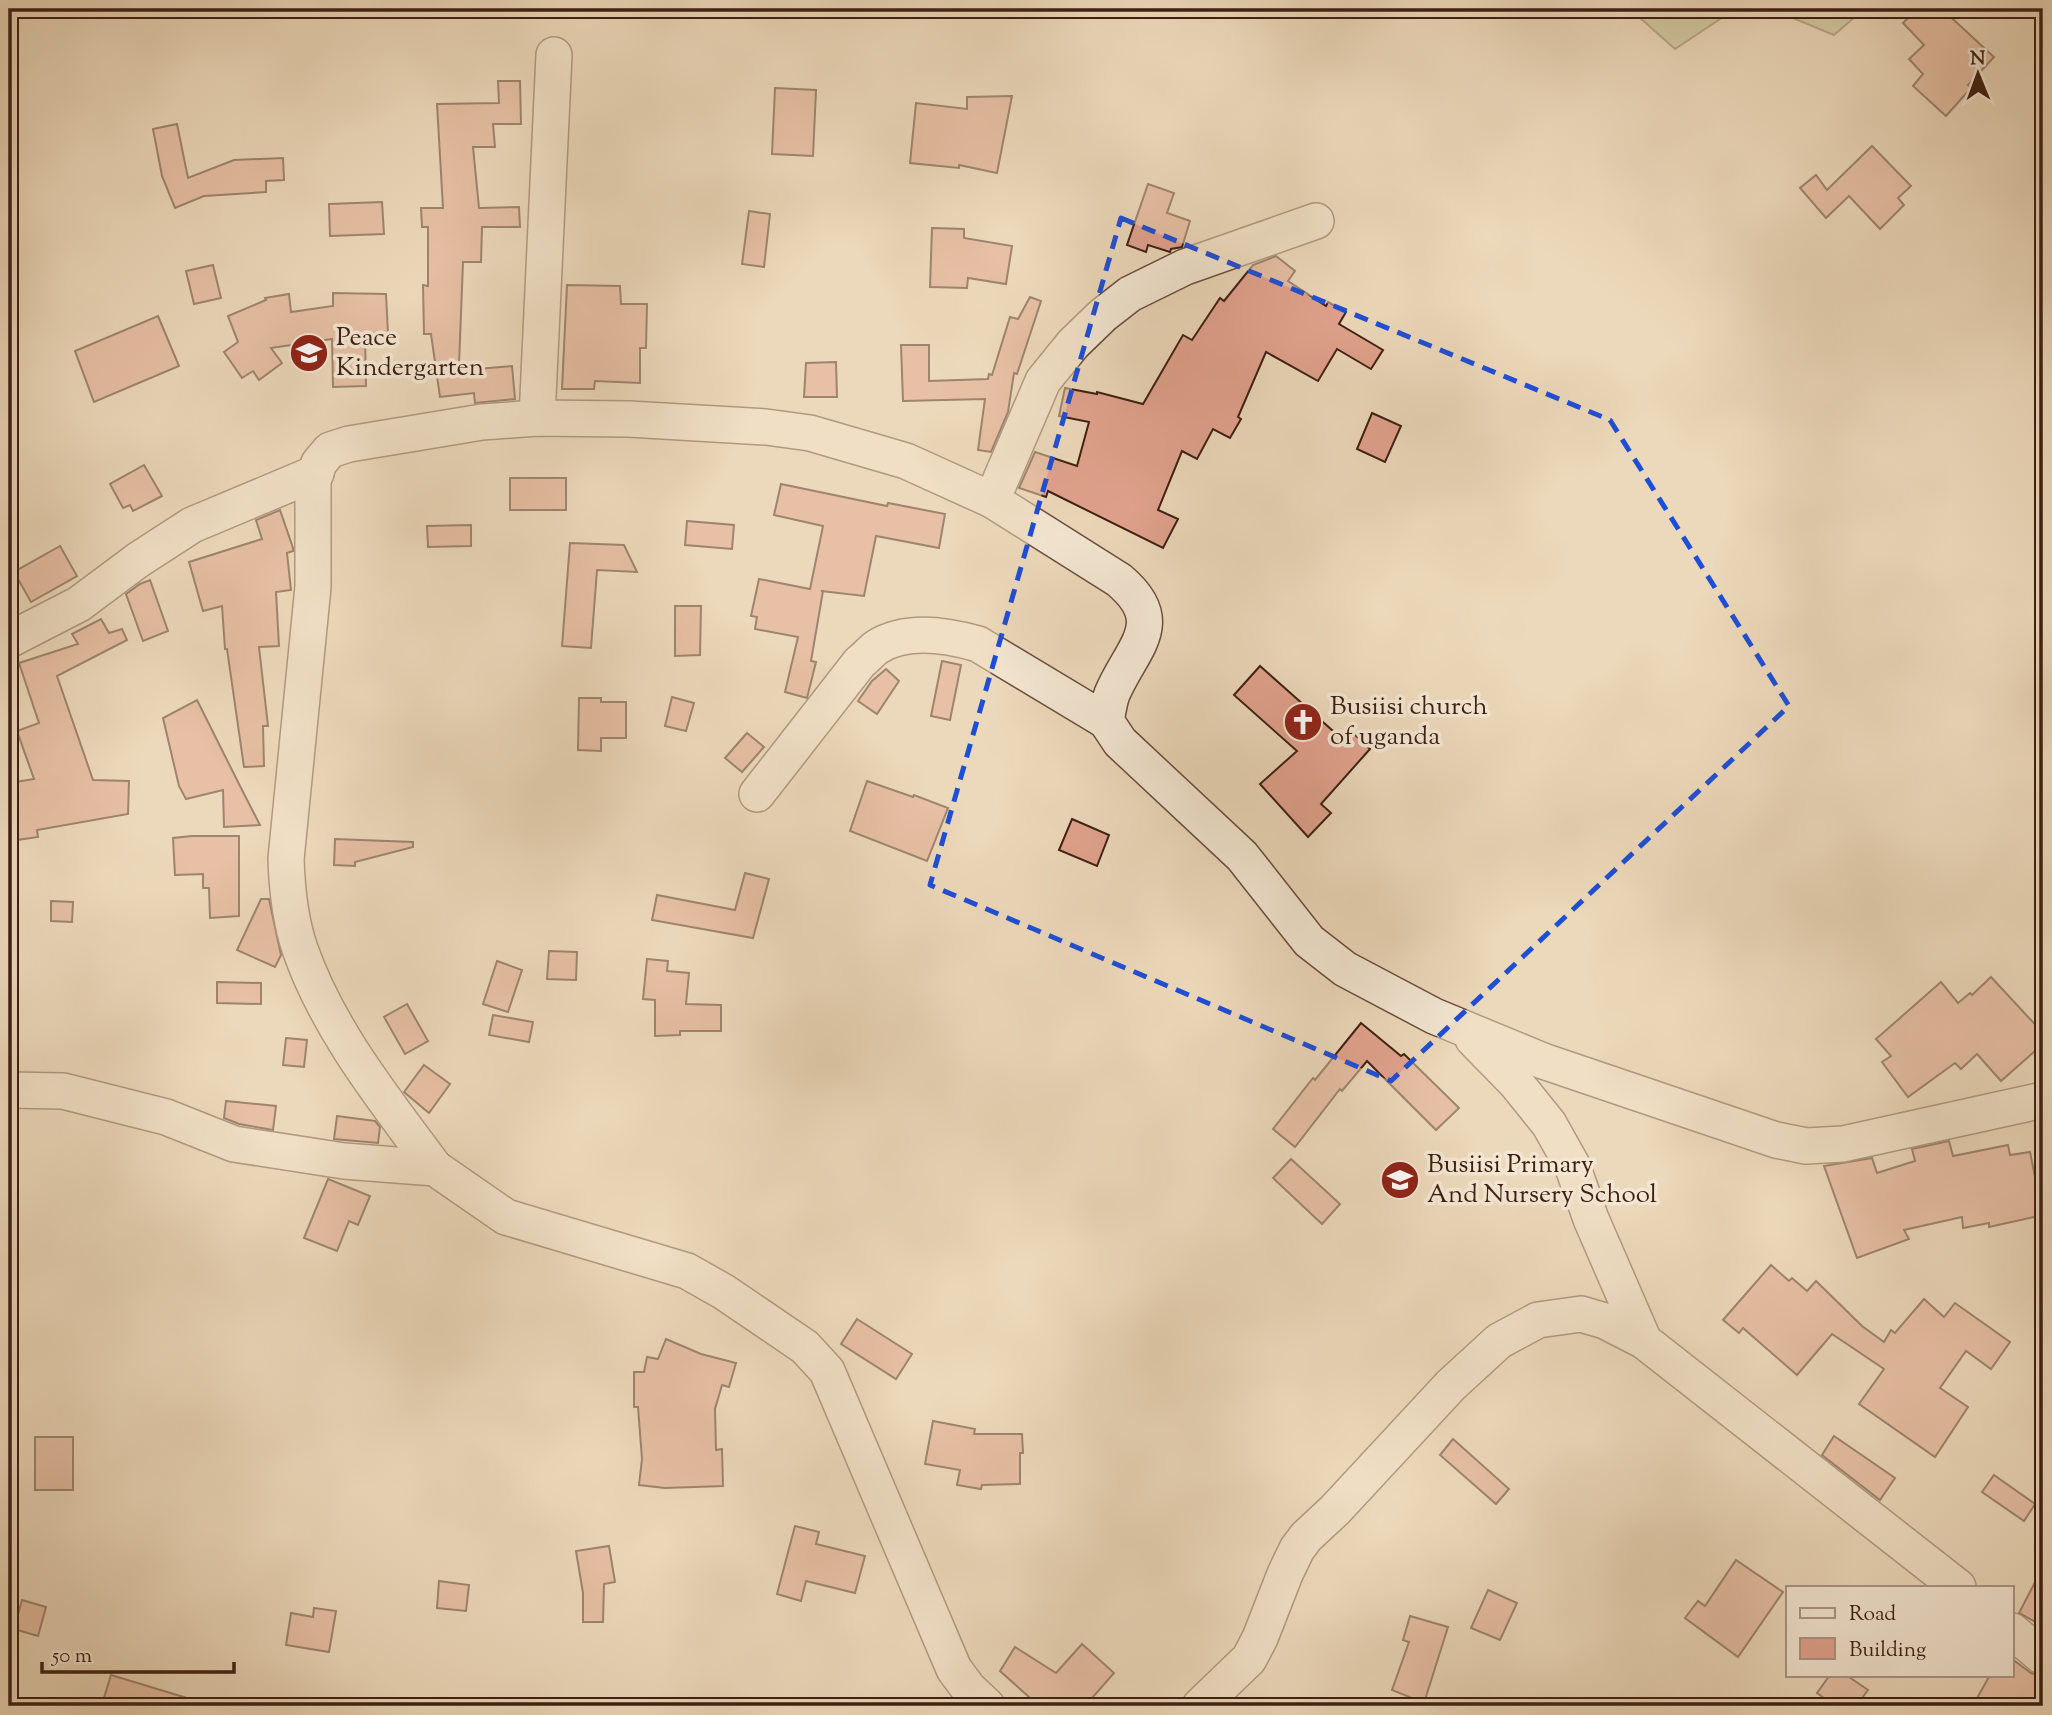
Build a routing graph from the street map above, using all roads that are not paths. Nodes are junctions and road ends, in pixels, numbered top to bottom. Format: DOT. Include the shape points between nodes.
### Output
graph roads {
  1 [pos="554,55"];
  2 [pos="1316,221"];
  3 [pos="537,418"];
  4 [pos="316,473"];
  5 [pos="992,500"];
  6 [pos="9,640"];
  7 [pos="1106,721"];
  8 [pos="757,794"];
  9 [pos="1460,1027"];
  10 [pos="9,1090"];
  11 [pos="2043,1100"];
  12 [pos="435,1168"];
  13 [pos="1644,1341"];
  14 [pos="1957,1586"];
  15 [pos="2014,1633"];
  16 [pos="2043,1657"];
  17 [pos="988,1706"];
  18 [pos="1200,1706"];
  1 -- 3 [label="street"];
  2 -- 5 [label="street" via="1185,267 1130,294 1103,315 1043,381"];
  3 -- 4 [label="street" via="482,422 349,444 330,450"];
  3 -- 5 [label="street" via="629,419 810,433 906,461"];
  4 -- 6 [label="street" via="192,525 79,604"];
  4 -- 12 [label="street" via="313,587 286,859 292,923 326,1007 366,1074"];
  5 -- 7 [label="street" via="1119,580 1142,604 1144,633 1111,696"];
  7 -- 8 [label="street" via="978,644 926,634 901,638 877,647 860,662"];
  7 -- 9 [label="street" via="1120,742 1242,856 1309,941 1355,974"];
  9 -- 11 [label="street" via="1543,1061 1776,1140 1806,1146 1843,1144"];
  9 -- 13 [label="street" via="1549,1124 1572,1165"];
  10 -- 12 [label="street" via="63,1091 166,1117 234,1144 344,1161"];
  12 -- 17 [label="street" via="506,1217 687,1271 805,1347 835,1386 954,1669"];
  13 -- 14 [label="street"];
  13 -- 18 [label="street" via="1581,1314 1538,1320 1499,1341 1451,1385 1297,1549 1249,1659"];
  15 -- 16 [label="street"];
}
